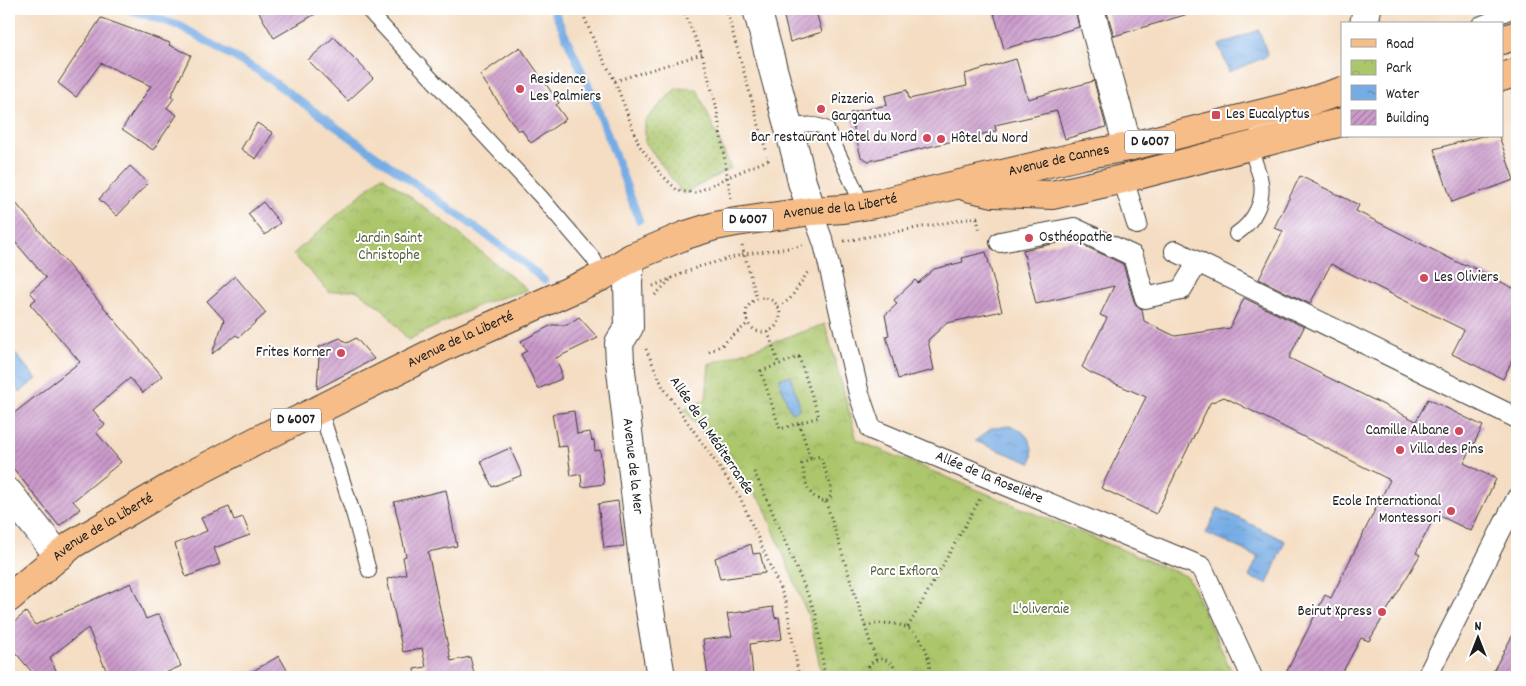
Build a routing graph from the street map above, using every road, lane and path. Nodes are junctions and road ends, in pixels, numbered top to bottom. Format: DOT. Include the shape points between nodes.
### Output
graph roads {
  1 [pos="366,9"];
  2 [pos="581,9"];
  3 [pos="683,9"];
  4 [pos="726,9"];
  5 [pos="757,9"];
  6 [pos="1090,9"];
  7 [pos="1367,9"];
  8 [pos="1517,9"];
  9 [pos="1364,22"];
  10 [pos="1484,22"];
  11 [pos="1517,35"];
  12 [pos="1504,39"];
  13 [pos="702,54"];
  14 [pos="1517,72"];
  15 [pos="1504,76"];
  16 [pos="615,81"];
  17 [pos="1341,91"];
  18 [pos="1296,105"];
  19 [pos="1341,122"];
  20 [pos="789,127"];
  21 [pos="1253,145"];
  22 [pos="1128,147"];
  23 [pos="728,177"];
  24 [pos="1123,179"];
  25 [pos="955,184"];
  26 [pos="732,202"];
  27 [pos="863,206"];
  28 [pos="812,211"];
  29 [pos="985,216"];
  30 [pos="1137,224"];
  31 [pos="1236,234"];
  32 [pos="1000,242"];
  33 [pos="824,244"];
  34 [pos="1176,251"];
  35 [pos="745,254"];
  36 [pos="631,258"];
  37 [pos="1198,262"];
  38 [pos="603,276"];
  39 [pos="674,277"];
  40 [pos="757,299"];
  41 [pos="778,307"];
  42 [pos="747,324"];
  43 [pos="768,332"];
  44 [pos="624,335"];
  45 [pos="709,352"];
  46 [pos="779,365"];
  47 [pos="320,409"];
  48 [pos="1517,418"];
  49 [pos="799,423"];
  50 [pos="811,459"];
  51 [pos="754,472"];
  52 [pos="991,479"];
  53 [pos="9,493"];
  54 [pos="1517,498"];
  55 [pos="826,502"];
  56 [pos="59,556"];
  57 [pos="370,571"];
  58 [pos="9,598"];
  59 [pos="864,626"];
  60 [pos="908,628"];
  61 [pos="876,660"];
  62 [pos="661,677"];
  63 [pos="799,677"];
  64 [pos="825,677"];
  65 [pos="868,677"];
  66 [pos="894,677"];
  67 [pos="930,677"];
  68 [pos="1252,677"];
  69 [pos="1427,677"];
  1 -- 38 [label="lane" via="541,197 593,258"];
  2 -- 16 [label="path"];
  3 -- 13 [label="path"];
  4 -- 23 [label="path" via="768,160"];
  5 -- 20 [label="street"];
  6 -- 22 [label="street"];
  7 -- 9 [label="street"];
  8 -- 10 [label="lane"];
  11 -- 12 [label="main road"];
  13 -- 16 [label="path"];
  13 -- 23 [label="path" via="716,105"];
  14 -- 15 [label="main road"];
  16 -- 23 [label="path" via="639,145 678,191 696,193"];
  17 -- 18 [label="main road, Avenue de Cannes / D 6007"];
  18 -- 21 [label="lane, Avenue de Cannes / D 6007" via="1271,122 1255,137"];
  18 -- 22 [label="main road, Avenue de Cannes / D 6007"];
  19 -- 21 [label="main road, Avenue de Cannes / D 6007"];
  20 -- 27 [label="lane" via="806,124 827,129"];
  20 -- 28 [label="street"];
  21 -- 24 [label="main road, Avenue de Cannes / D 6007"];
  21 -- 31 [label="lane" via="1253,157 1261,180 1260,206 1245,228"];
  22 -- 25 [label="main road, Avenue de Cannes / D 6007"];
  23 -- 26 [label="path"];
  24 -- 25 [label="main road, Avenue de Cannes / D 6007" via="1052,195 994,192"];
  24 -- 30 [label="street"];
  25 -- 27 [label="main road, Avenue de la Liberté / D 6007"];
  27 -- 28 [label="main road, Avenue de la Liberté / D 6007"];
  28 -- 33 [label="street, Allée de la Roselière"];
  28 -- 36 [label="main road, Avenue de la Liberté / D 6007" via="715,226"];
  29 -- 33 [label="path"];
  32 -- 37 [label="street" via="1074,228 1132,256 1145,298 1181,290"];
  33 -- 35 [label="path"];
  33 -- 41 [label="path" via="790,299"];
  33 -- 52 [label="street, Allée de la Roselière" via="859,394 871,429"];
  34 -- 37 [label="street"];
  35 -- 39 [label="path"];
  35 -- 40 [label="path"];
  36 -- 38 [label="main road, Avenue de la Liberté / D 6007"];
  36 -- 44 [label="street, Avenue de la Mer"];
  37 -- 48 [label="street"];
  38 -- 47 [label="main road, Avenue de la Liberté / D 6007" via="446,346"];
  40 -- 41 [label="path" via="765,298"];
  40 -- 42 [label="path" via="749,304 745,314"];
  41 -- 43 [label="path" via="777,326"];
  42 -- 43 [label="path" via="752,330"];
  42 -- 45 [label="path" via="722,346"];
  43 -- 46 [label="path"];
  44 -- 62 [label="street, Avenue de la Mer" via="646,586"];
  44 -- 63 [label="path, Allée de la Méditerranée" via="646,349 663,387 740,497 786,602"];
  46 -- 49 [label="path" via="761,372 780,428"];
  46 -- 49 [label="path" via="799,358 802,366 819,417"];
  47 -- 56 [label="main road, Avenue de la Liberté / D 6007" via="191,475 73,544"];
  47 -- 57 [label="lane"];
  49 -- 50 [label="path"];
  50 -- 55 [label="path" via="820,456 831,486"];
  50 -- 55 [label="path" via="802,464 810,494"];
  51 -- 64 [label="path" via="816,614"];
  52 -- 60 [label="path"];
  52 -- 68 [label="street, Allée de la Roselière" via="1202,567"];
  53 -- 56 [label="street"];
  54 -- 69 [label="street"];
  55 -- 59 [label="path"];
  56 -- 58 [label="main road, Avenue de la Liberté / D 6007"];
  59 -- 60 [label="path" via="894,623"];
  59 -- 61 [label="path"];
  60 -- 67 [label="path" via="920,638 927,650"];
  61 -- 65 [label="path" via="870,665"];
  61 -- 66 [label="path" via="890,662 895,669"];
}
